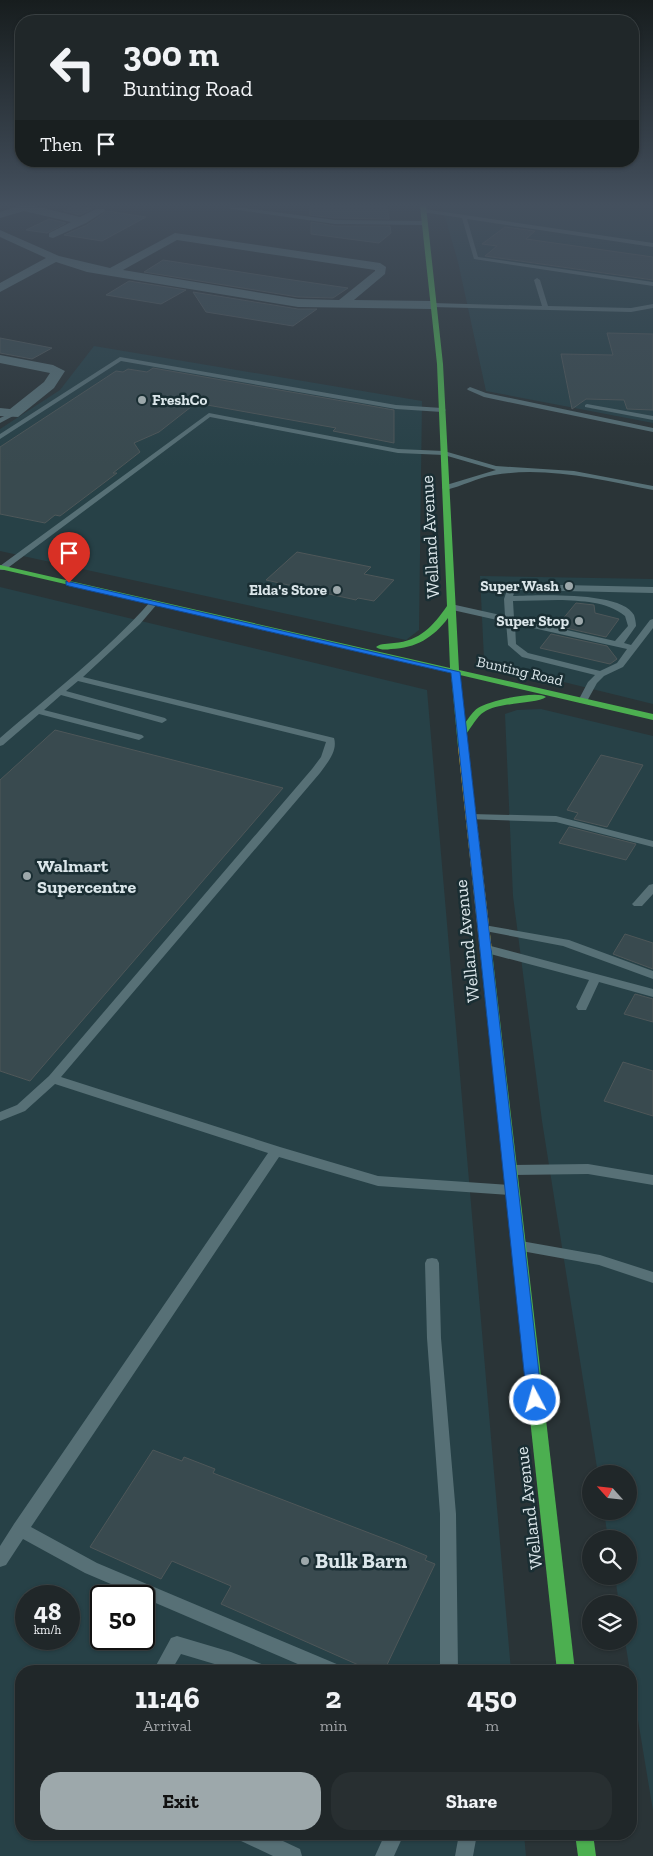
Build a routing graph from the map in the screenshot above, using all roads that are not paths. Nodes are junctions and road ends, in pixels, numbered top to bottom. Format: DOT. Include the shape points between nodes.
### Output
graph roads {
  1 [pos="236,293"];
  2 [pos="355,293"];
  3 [pos="431,293"];
  4 [pos="542,293"];
  5 [pos="340,305"];
  6 [pos="432,306"];
  7 [pos="653,306"];
  8 [pos="546,308"];
  9 [pos="0,359"];
  10 [pos="470,388"];
  11 [pos="587,406"];
  12 [pos="442,410"];
  13 [pos="7,413"];
  14 [pos="653,418"];
  15 [pos="0,421"];
  16 [pos="653,430"];
  17 [pos="0,437"];
  18 [pos="444,453"];
  19 [pos="521,470"];
  20 [pos="446,488"];
  21 [pos="653,488"];
  22 [pos="1,568"];
  23 [pos="653,590"];
  24 [pos="508,599"];
  25 [pos="154,603"];
  26 [pos="451,607"];
  27 [pos="510,620"];
  28 [pos="653,622"];
  29 [pos="618,644"];
  30 [pos="349,647"];
  31 [pos="634,648"];
  32 [pos="455,672"];
  33 [pos="601,674"];
  34 [pos="76,678"];
  35 [pos="59,692"];
  36 [pos="562,695"];
  37 [pos="583,701"];
  38 [pos="38,711"];
  39 [pos="653,717"];
  40 [pos="162,720"];
  41 [pos="461,734"];
  42 [pos="139,736"];
  43 [pos="0,743"];
  44 [pos="471,817"];
  45 [pos="653,844"];
  46 [pos="653,887"];
  47 [pos="638,904"];
  48 [pos="484,928"];
  49 [pos="485,949"];
  50 [pos="653,975"];
  51 [pos="596,977"];
  52 [pos="653,992"];
  53 [pos="582,1007"];
  54 [pos="53,1079"];
  55 [pos="0,1117"];
  56 [pos="276,1151"];
  57 [pos="510,1170"];
  58 [pos="653,1180"];
  59 [pos="512,1190"];
  60 [pos="517,1245"];
  61 [pos="432,1263"];
  62 [pos="653,1278"];
  63 [pos="20,1529"];
  64 [pos="0,1560"];
  65 [pos="166,1665"];
  66 [pos="243,1665"];
  67 [pos="319,1665"];
  68 [pos="449,1665"];
  69 [pos="565,1665"];
  70 [pos="260,1840"];
  71 [pos="391,1840"];
  72 [pos="467,1840"];
  73 [pos="585,1840"];
  74 [pos="293,1856"];
  75 [pos="384,1856"];
  76 [pos="464,1856"];
  77 [pos="587,1856"];
  1 -- 5 [label="street" via="298,303"];
  2 -- 5 [label="street"];
  3 -- 6 [label="main road, Welland Avenue"];
  4 -- 8 [label="lane"];
  5 -- 6 [label="street"];
  6 -- 8 [label="lane"];
  6 -- 12 [label="main road, Welland Avenue"];
  7 -- 8 [label="lane" via="631,310"];
  9 -- 13 [label="street" via="58,371 49,385"];
  10 -- 16 [label="lane" via="484,395"];
  11 -- 14 [label="lane"];
  12 -- 17 [label="lane" via="396,407 120,359"];
  12 -- 18 [label="main road, Welland Avenue"];
  13 -- 15 [label="lane"];
  18 -- 19 [label="lane" via="496,468"];
  18 -- 20 [label="main road, Welland Avenue"];
  18 -- 22 [label="lane" via="398,451 209,415"];
  19 -- 20 [label="lane" via="494,473"];
  19 -- 21 [label="lane" via="562,472"];
  20 -- 26 [label="main road, Welland Avenue"];
  22 -- 25 [label="main road, Bunting Road"];
  23 -- 24 [label="lane" via="518,587 511,590"];
  24 -- 27 [label="lane"];
  24 -- 29 [label="lane" via="568,597 600,600 623,608 632,619 632,627"];
  25 -- 30 [label="main road, Bunting Road"];
  25 -- 34 [label="lane"];
  26 -- 27 [label="lane"];
  26 -- 30 [label="main road" via="433,635 416,643 404,647"];
  26 -- 32 [label="main road, Welland Avenue"];
  27 -- 29 [label="lane"];
  27 -- 33 [label="lane" via="512,644 525,655"];
  28 -- 31 [label="lane"];
  29 -- 31 [label="lane"];
  30 -- 32 [label="main road, Bunting Road"];
  31 -- 33 [label="lane" via="620,665"];
  32 -- 36 [label="main road, Bunting Road"];
  32 -- 41 [label="main road, Welland Avenue"];
  33 -- 37 [label="lane"];
  34 -- 35 [label="lane"];
  34 -- 54 [label="lane" via="331,740 327,757 316,771"];
  35 -- 38 [label="lane"];
  35 -- 40 [label="lane"];
  36 -- 37 [label="main road, Bunting Road"];
  36 -- 41 [label="main road" via="511,700 480,710"];
  37 -- 39 [label="main road, Bunting Road"];
  38 -- 42 [label="lane"];
  38 -- 43 [label="lane"];
  41 -- 44 [label="main road, Welland Avenue"];
  44 -- 45 [label="lane" via="556,819"];
  44 -- 48 [label="main road, Welland Avenue"];
  46 -- 47 [label="lane"];
  48 -- 49 [label="main road, Welland Avenue"];
  48 -- 50 [label="lane" via="565,943"];
  49 -- 51 [label="lane"];
  49 -- 57 [label="main road, Welland Avenue"];
  51 -- 52 [label="lane"];
  51 -- 53 [label="lane"];
  54 -- 55 [label="lane" via="21,1108"];
  54 -- 56 [label="lane"];
  56 -- 59 [label="lane" via="378,1181"];
  56 -- 63 [label="lane"];
  57 -- 58 [label="lane" via="588,1169"];
  57 -- 59 [label="main road, Welland Avenue"];
  59 -- 60 [label="main road, Welland Avenue"];
  60 -- 62 [label="lane" via="600,1260"];
  60 -- 69 [label="main road, Welland Avenue"];
  61 -- 68 [label="lane" via="434,1338 448,1514"];
  63 -- 64 [label="lane"];
  63 -- 67 [label="lane" via="92,1568"];
  65 -- 66 [label="lane" via="180,1646"];
  70 -- 74 [label="lane"];
  71 -- 75 [label="lane"];
  72 -- 76 [label="lane"];
  73 -- 77 [label="main road"];
}
